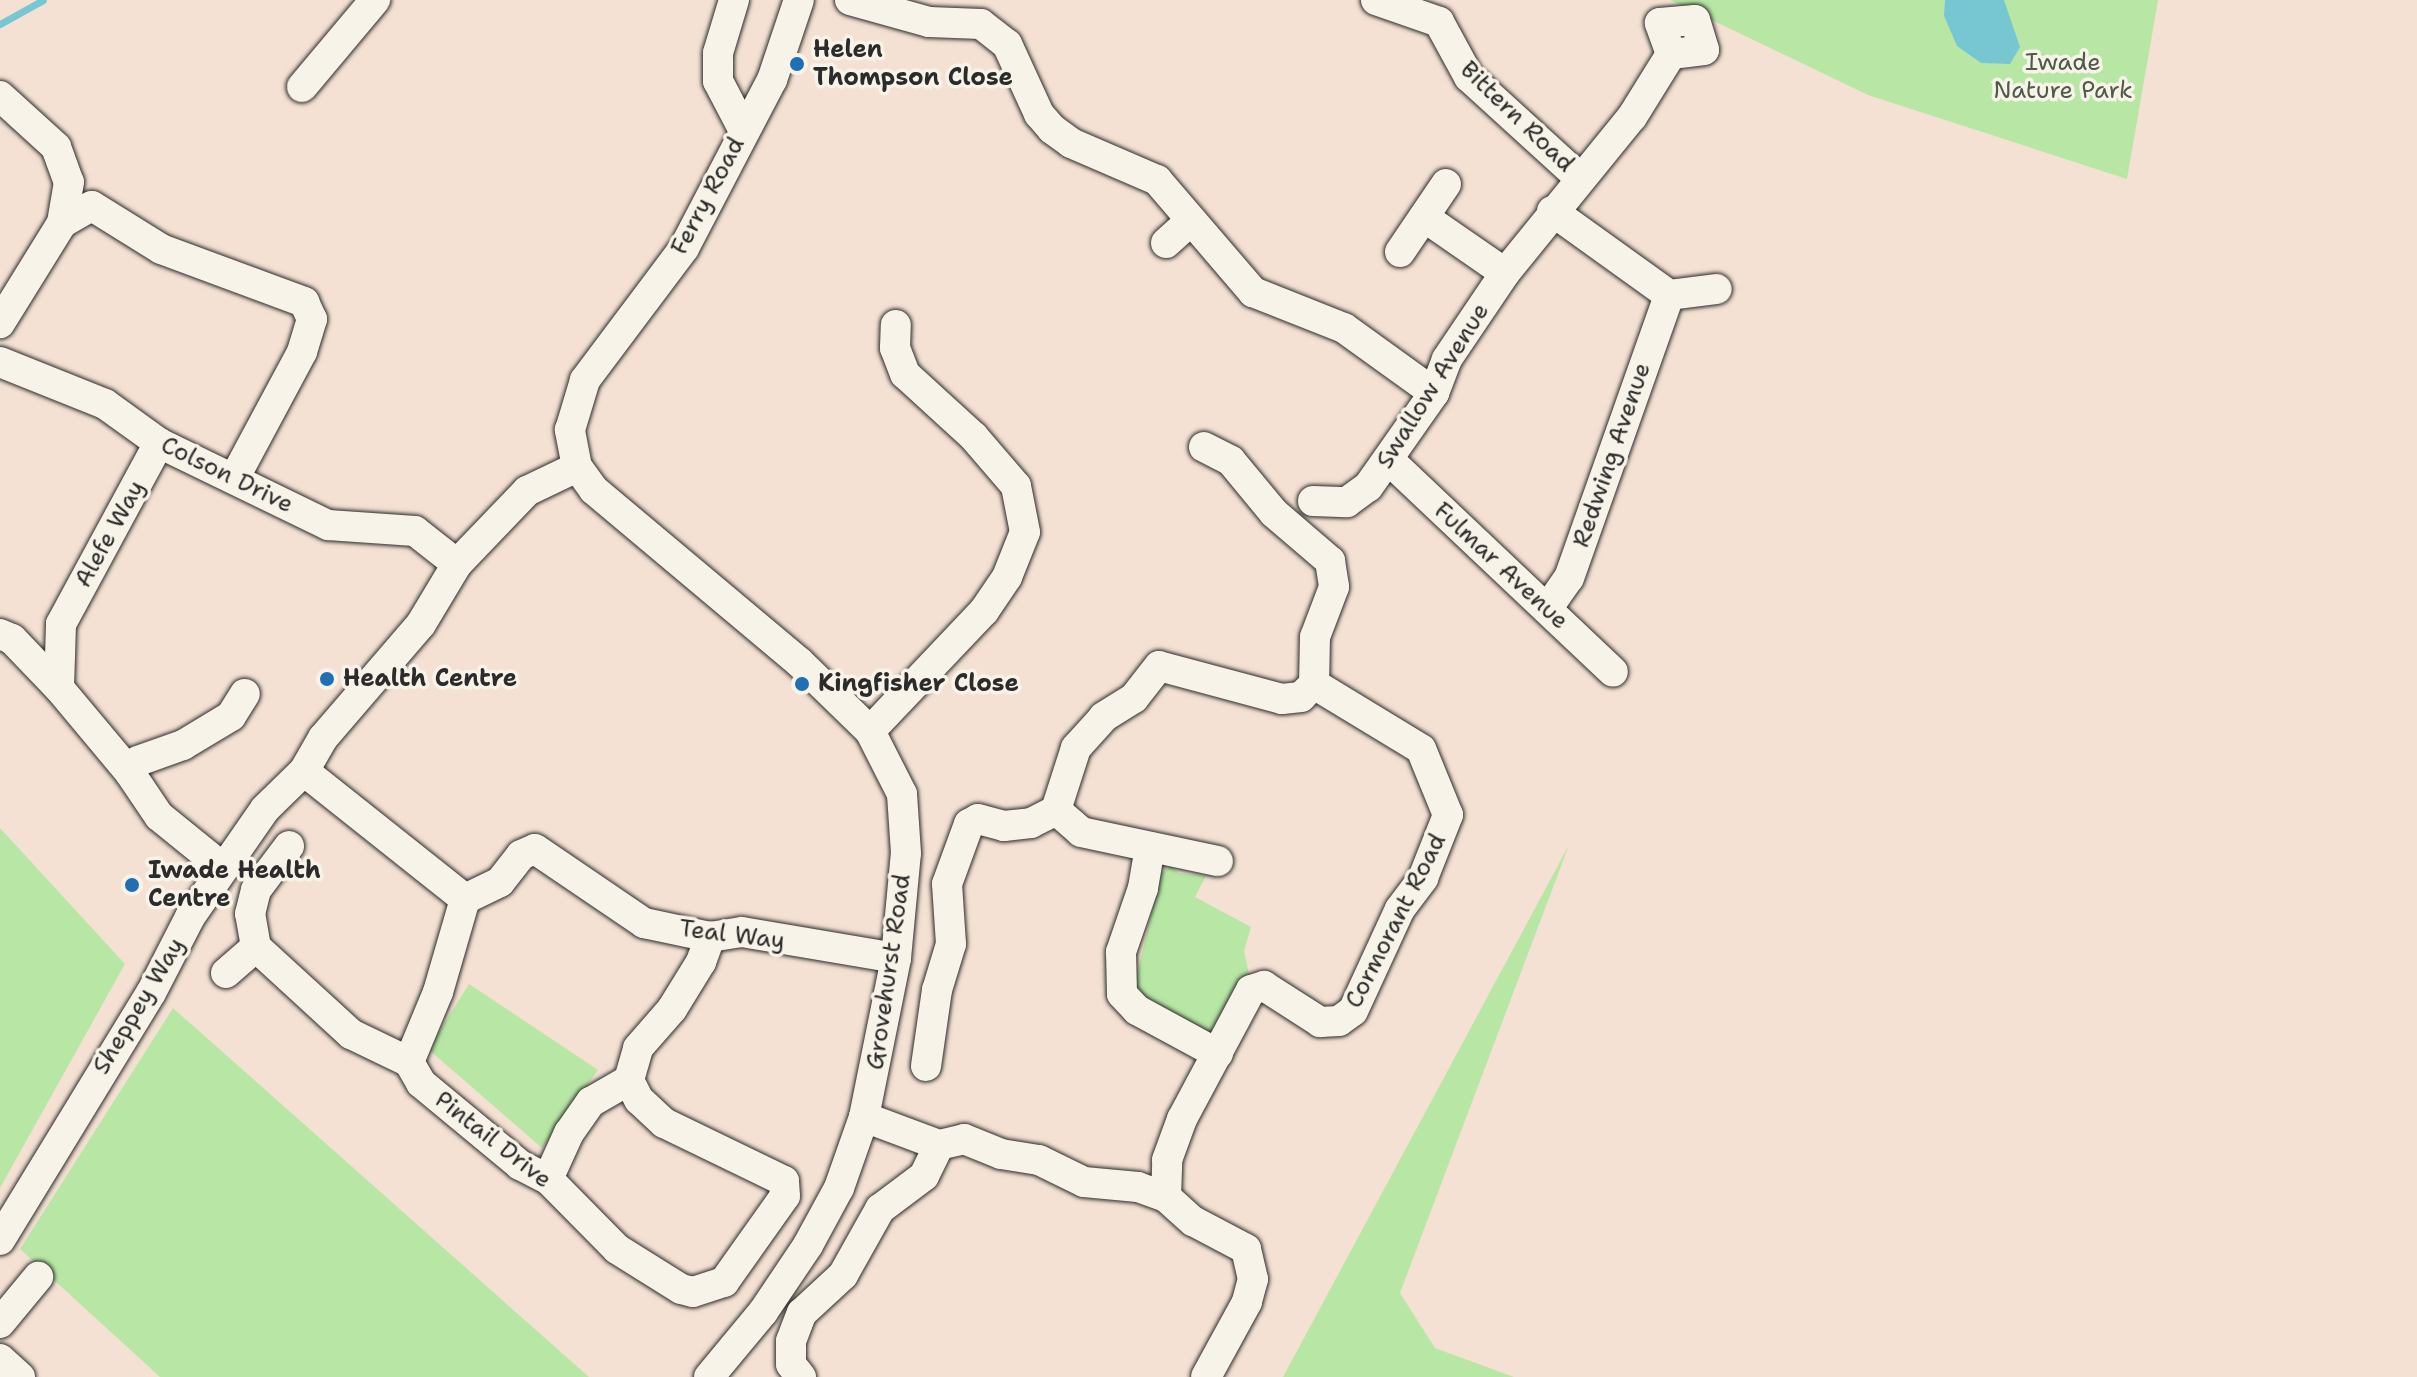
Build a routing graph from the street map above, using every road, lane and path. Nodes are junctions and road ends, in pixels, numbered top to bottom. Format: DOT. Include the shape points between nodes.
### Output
graph roads {
  1 [pos="375,0"];
  2 [pos="734,0"];
  3 [pos="799,0"];
  4 [pos="850,0"];
  5 [pos="1376,0"];
  6 [pos="1671,54"];
  7 [pos="302,87"];
  8 [pos="0,96"];
  9 [pos="743,129"];
  10 [pos="1580,178"];
  11 [pos="1446,184"];
  12 [pos="1552,211"];
  13 [pos="1424,217"];
  14 [pos="1189,222"];
  15 [pos="62,223"];
  16 [pos="1166,243"];
  17 [pos="1400,252"];
  18 [pos="1505,273"];
  19 [pos="1717,289"];
  20 [pos="1669,295"];
  21 [pos="0,323"];
  22 [pos="889,341"];
  23 [pos="0,362"];
  24 [pos="1434,393"];
  25 [pos="159,443"];
  26 [pos="1204,447"];
  27 [pos="1389,460"];
  28 [pos="577,467"];
  29 [pos="234,479"];
  30 [pos="1313,501"];
  31 [pos="457,564"];
  32 [pos="1547,609"];
  33 [pos="61,624"];
  34 [pos="6,636"];
  35 [pos="1613,672"];
  36 [pos="1314,684"];
  37 [pos="59,688"];
  38 [pos="245,694"];
  39 [pos="870,731"];
  40 [pos="304,771"];
  41 [pos="130,773"];
  42 [pos="1056,810"];
  43 [pos="289,846"];
  44 [pos="1150,847"];
  45 [pos="1218,861"];
  46 [pos="222,867"];
  47 [pos="465,899"];
  48 [pos="710,937"];
  49 [pos="256,947"];
  50 [pos="896,958"];
  51 [pos="226,973"];
  52 [pos="1218,1054"];
  53 [pos="409,1062"];
  54 [pos="926,1066"];
  55 [pos="629,1080"];
  56 [pos="864,1117"];
  57 [pos="939,1145"];
  58 [pos="548,1179"];
  59 [pos="1166,1197"];
  60 [pos="0,1240"];
  61 [pos="38,1277"];
  62 [pos="0,1323"];
  63 [pos="0,1359"];
  64 [pos="20,1377"];
  65 [pos="709,1377"];
  66 [pos="801,1377"];
  67 [pos="1206,1377"];
  1 -- 7 [label="street"];
  2 -- 9 [label="street" via="718,53 718,81"];
  3 -- 9 [label="street, Ferry Road" via="772,80"];
  4 -- 14 [label="street" via="929,22 981,24 1007,44 1039,114 1052,129 1071,143 1157,180"];
  5 -- 10 [label="street, Bittern Road" via="1428,17 1446,32 1469,77"];
  6 -- 10 [label="street, Swallow Avenue" via="1632,117"];
  8 -- 15 [label="street" via="56,147 69,182"];
  9 -- 28 [label="street, Ferry Road" via="684,248 580,390 569,445"];
  10 -- 12 [label="street, Swallow Avenue"];
  11 -- 13 [label="street"];
  12 -- 18 [label="street, Swallow Avenue"];
  12 -- 20 [label="street"];
  13 -- 17 [label="street"];
  13 -- 18 [label="street"];
  14 -- 16 [label="street"];
  14 -- 24 [label="street" via="1253,292 1344,328"];
  15 -- 21 [label="street"];
  15 -- 29 [label="street" via="92,206 161,249 304,302 312,319 302,352"];
  18 -- 24 [label="street, Swallow Avenue" via="1447,359"];
  19 -- 20 [label="street"];
  20 -- 32 [label="street, Redwing Avenue" via="1569,578"];
  22 -- 39 [label="street" via="905,374 974,437 1016,486 1025,532 1007,577 984,611"];
  23 -- 25 [label="street, Colson Drive" via="105,404"];
  24 -- 27 [label="street, Swallow Avenue"];
  25 -- 29 [label="street, Colson Drive"];
  25 -- 33 [label="street, Alefe Way"];
  26 -- 36 [label="street" via="1231,461 1274,513 1330,561 1334,587 1315,637"];
  27 -- 30 [label="street, Swallow Avenue" via="1368,487 1347,502"];
  27 -- 32 [label="street, Fulmar Avenue"];
  28 -- 31 [label="street, Sheppey Way" via="527,491"];
  28 -- 39 [label="street, Grovehurst Road" via="594,490 799,662"];
  29 -- 31 [label="street, Colson Drive" via="328,525 415,531"];
  31 -- 40 [label="street, Sheppey Way" via="421,624 323,738"];
  32 -- 35 [label="street, Fulmar Avenue"];
  33 -- 34 [label="street"];
  33 -- 37 [label="street, Alefe Way"];
  34 -- 37 [label="street"];
  36 -- 42 [label="street" via="1301,697 1282,699 1159,666 1134,698 1104,717 1076,748"];
  36 -- 52 [label="street, Cormorant Road" via="1421,749 1448,815 1433,858 1400,909 1353,1011 1339,1021 1320,1022 1264,986 1251,990"];
  37 -- 41 [label="street"];
  38 -- 41 [label="street" via="231,716 183,745 138,761"];
  39 -- 50 [label="street, Grovehurst Road" via="893,769 906,823"];
  40 -- 46 [label="street, Sheppey Way" via="265,809"];
  40 -- 47 [label="street"];
  41 -- 46 [label="street" via="159,816"];
  42 -- 44 [label="street" via="1081,832"];
  42 -- 54 [label="street" via="1031,823 1004,826 978,819 969,824 947,884 951,944 937,990"];
  43 -- 49 [label="street" via="256,890 250,914"];
  44 -- 45 [label="street"];
  44 -- 52 [label="street" via="1143,888 1121,952 1122,994 1137,1010"];
  46 -- 60 [label="street, Sheppey Way"];
  47 -- 48 [label="street, Teal Way" via="500,882 521,855 535,849 644,923"];
  47 -- 53 [label="street" via="438,992"];
  48 -- 50 [label="street, Teal Way" via="742,932"];
  48 -- 55 [label="street" via="672,1009 638,1048"];
  49 -- 51 [label="street"];
  49 -- 53 [label="street, Pintail Drive" via="351,1034"];
  50 -- 56 [label="street, Grovehurst Road"];
  52 -- 59 [label="street, Cormorant Road" via="1182,1119 1167,1160"];
  53 -- 58 [label="street, Pintail Drive" via="421,1083 476,1130"];
  55 -- 58 [label="street" via="591,1102 569,1133"];
  55 -- 58 [label="street, Pintail Drive" via="639,1100 664,1123 784,1181 785,1196 724,1282 693,1292 662,1280 617,1249"];
  56 -- 57 [label="street"];
  56 -- 65 [label="street, Grovehurst Road" via="839,1188 808,1245"];
  57 -- 59 [label="street" via="964,1139 1001,1154 1039,1160 1084,1182 1138,1187"];
  57 -- 66 [label="street" via="924,1176 880,1209 843,1275 802,1313 791,1341 791,1364"];
  59 -- 67 [label="street" via="1193,1221 1246,1249 1253,1279 1247,1302"];
  61 -- 62 [label="street"];
  63 -- 64 [label="street"];
}
